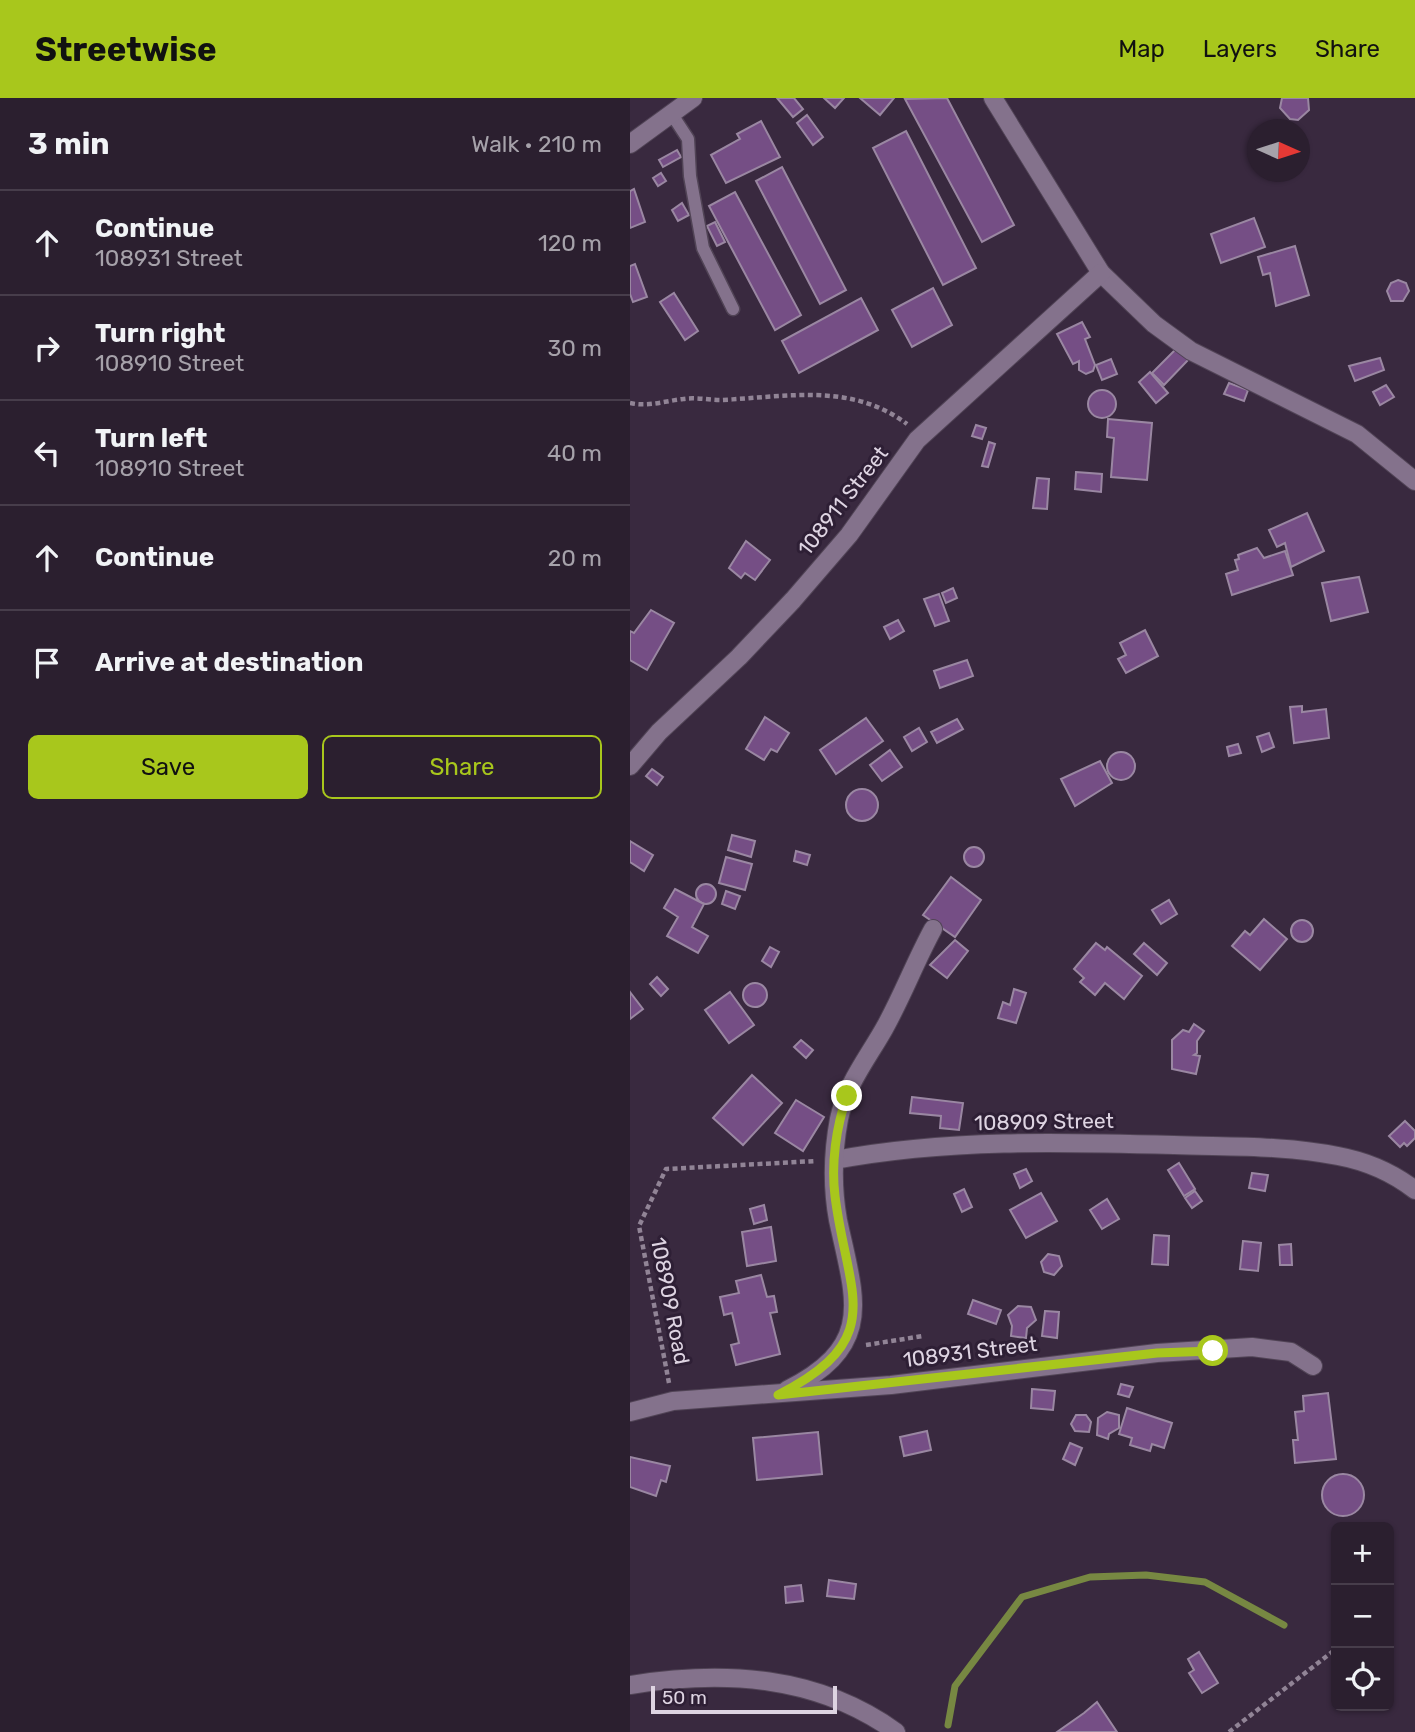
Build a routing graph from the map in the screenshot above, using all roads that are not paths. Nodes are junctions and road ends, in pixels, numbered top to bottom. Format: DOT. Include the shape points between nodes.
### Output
graph roads {
  1 [pos="693,98"];
  2 [pos="993,98"];
  3 [pos="673,116"];
  4 [pos="630,144"];
  5 [pos="1101,274"];
  6 [pos="733,309"];
  7 [pos="1415,481"];
  8 [pos="630,766"];
  9 [pos="933,929"];
  10 [pos="835,1160"];
  11 [pos="1415,1190"];
  12 [pos="1312,1366"];
  13 [pos="778,1395"];
  14 [pos="630,1412"];
  15 [pos="630,1685"];
  16 [pos="896,1732"];
  1 -- 3 [label="street"];
  2 -- 5 [label="street"];
  3 -- 4 [label="street"];
  3 -- 6 [label="lane" via="688,139 703,248"];
  5 -- 7 [label="street" via="1154,324 1191,351 1357,434"];
  5 -- 8 [label="street, 108911 Street" via="922,435 849,535 793,600"];
  9 -- 10 [label="street" via="885,1027 855,1075 839,1118"];
  10 -- 11 [label="street, 108909 Street" via="1010,1142 1218,1147 1339,1156 1387,1172"];
  10 -- 13 [label="street" via="836,1206 855,1295 852,1322 841,1349 808,1380"];
  12 -- 13 [label="street, 108931 Street" via="1291,1352 1252,1347 1157,1353"];
  13 -- 14 [label="street, 108931 Street" via="673,1401"];
  15 -- 16 [label="street" via="712,1677 790,1683 853,1706"];
}
